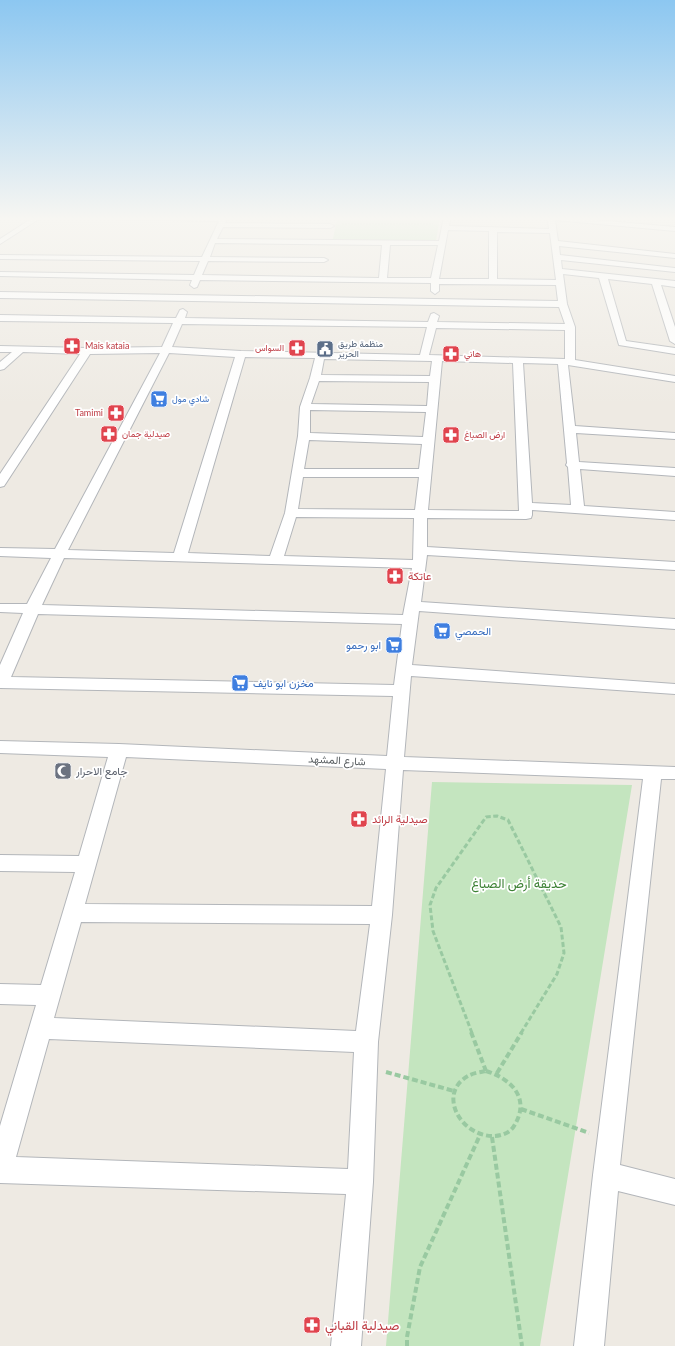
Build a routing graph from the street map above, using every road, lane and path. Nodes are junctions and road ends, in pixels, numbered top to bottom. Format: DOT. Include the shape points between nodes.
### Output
graph roads {
  1 [pos="197,280"];
  2 [pos="383,280"];
  3 [pos="435,280"];
  4 [pos="561,280"];
  5 [pos="604,280"];
  6 [pos="637,280"];
  7 [pos="493,281"];
  8 [pos="656,282"];
  9 [pos="561,283"];
  10 [pos="675,284"];
  11 [pos="0,295"];
  12 [pos="188,298"];
  13 [pos="436,302"];
  14 [pos="563,304"];
  15 [pos="0,318"];
  16 [pos="179,321"];
  17 [pos="433,325"];
  18 [pos="570,327"];
  19 [pos="675,340"];
  20 [pos="0,349"];
  21 [pos="20,350"];
  22 [pos="166,350"];
  23 [pos="87,351"];
  24 [pos="675,351"];
  25 [pos="241,354"];
  26 [pos="320,356"];
  27 [pos="431,358"];
  28 [pos="518,360"];
  29 [pos="567,362"];
  30 [pos="1,365"];
  31 [pos="315,378"];
  32 [pos="435,379"];
  33 [pos="675,379"];
  34 [pos="305,407"];
  35 [pos="432,409"];
  36 [pos="569,429"];
  37 [pos="304,436"];
  38 [pos="675,436"];
  39 [pos="428,440"];
  40 [pos="572,465"];
  41 [pos="675,472"];
  42 [pos="298,473"];
  43 [pos="425,473"];
  44 [pos="0,483"];
  45 [pos="526,506"];
  46 [pos="578,510"];
  47 [pos="291,513"];
  48 [pos="421,513"];
  49 [pos="675,516"];
  50 [pos="0,552"];
  51 [pos="60,553"];
  52 [pos="180,557"];
  53 [pos="420,557"];
  54 [pos="276,559"];
  55 [pos="675,566"];
  56 [pos="0,608"];
  57 [pos="33,608"];
  58 [pos="412,613"];
  59 [pos="675,624"];
  60 [pos="403,670"];
  61 [pos="0,682"];
  62 [pos="675,689"];
  63 [pos="402,691"];
  64 [pos="0,747"];
  65 [pos="119,750"];
  66 [pos="396,763"];
  67 [pos="664,773"];
  68 [pos="0,863"];
  69 [pos="86,864"];
  70 [pos="73,913"];
  71 [pos="382,915"];
  72 [pos="0,994"];
  73 [pos="49,995"];
  74 [pos="40,1028"];
  75 [pos="366,1042"];
  76 [pos="365,1065"];
  77 [pos="486,1071"];
  78 [pos="497,1073"];
  79 [pos="454,1091"];
  80 [pos="521,1109"];
  81 [pos="480,1135"];
  82 [pos="492,1137"];
  83 [pos="610,1140"];
  84 [pos="0,1170"];
  85 [pos="606,1175"];
  86 [pos="360,1182"];
  87 [pos="675,1192"];
  88 [pos="346,1346"];
  89 [pos="407,1346"];
  90 [pos="522,1346"];
  91 [pos="589,1346"];
  1 -- 12 [label="street"];
  2 -- 3 [label="street"];
  3 -- 7 [label="street"];
  3 -- 13 [label="street"];
  4 -- 9 [label="street"];
  5 -- 24 [label="street" via="622,343"];
  6 -- 8 [label="street"];
  7 -- 9 [label="street"];
  8 -- 10 [label="street"];
  8 -- 19 [label="street"];
  9 -- 14 [label="street"];
  11 -- 12 [label="street"];
  12 -- 13 [label="street"];
  12 -- 16 [label="street"];
  13 -- 14 [label="street"];
  13 -- 17 [label="street"];
  14 -- 18 [label="street"];
  15 -- 16 [label="street"];
  16 -- 17 [label="street"];
  16 -- 22 [label="street"];
  17 -- 18 [label="street"];
  17 -- 27 [label="street"];
  18 -- 29 [label="street"];
  20 -- 21 [label="street"];
  21 -- 23 [label="street"];
  21 -- 30 [label="street"];
  22 -- 23 [label="street"];
  22 -- 25 [label="street"];
  22 -- 51 [label="street"];
  23 -- 44 [label="street"];
  25 -- 26 [label="street"];
  25 -- 52 [label="street"];
  26 -- 27 [label="street"];
  26 -- 31 [label="street"];
  27 -- 28 [label="street"];
  27 -- 32 [label="street"];
  28 -- 29 [label="street"];
  28 -- 45 [label="street"];
  29 -- 33 [label="street"];
  29 -- 36 [label="street"];
  31 -- 32 [label="street"];
  31 -- 34 [label="street"];
  32 -- 35 [label="street"];
  34 -- 35 [label="street"];
  34 -- 37 [label="street"];
  35 -- 39 [label="street"];
  36 -- 38 [label="street"];
  36 -- 40 [label="street"];
  37 -- 39 [label="street"];
  37 -- 42 [label="street"];
  39 -- 43 [label="street"];
  40 -- 41 [label="street"];
  40 -- 46 [label="street"];
  42 -- 43 [label="street"];
  42 -- 47 [label="street"];
  43 -- 48 [label="street"];
  45 -- 46 [label="street"];
  45 -- 48 [label="street" via="526,515"];
  46 -- 49 [label="street"];
  47 -- 48 [label="street"];
  47 -- 54 [label="street"];
  48 -- 53 [label="street"];
  50 -- 51 [label="street"];
  51 -- 52 [label="street"];
  51 -- 57 [label="street"];
  52 -- 54 [label="street"];
  53 -- 54 [label="street"];
  53 -- 55 [label="street"];
  53 -- 58 [label="street"];
  56 -- 57 [label="street"];
  57 -- 58 [label="street"];
  57 -- 61 [label="street"];
  58 -- 59 [label="street"];
  58 -- 60 [label="street"];
  60 -- 62 [label="street"];
  60 -- 63 [label="street"];
  61 -- 63 [label="street"];
  63 -- 66 [label="street"];
  64 -- 65 [label="street, شارع المشهد"];
  65 -- 66 [label="street, شارع المشهد"];
  65 -- 69 [label="street"];
  66 -- 67 [label="street, شارع المشهد"];
  66 -- 71 [label="street"];
  67 -- 83 [label="street"];
  68 -- 69 [label="street"];
  69 -- 70 [label="street"];
  70 -- 71 [label="street"];
  70 -- 73 [label="street"];
  71 -- 75 [label="street"];
  72 -- 73 [label="street"];
  73 -- 74 [label="street"];
  74 -- 75 [label="street"];
  74 -- 84 [label="street"];
  75 -- 76 [label="street"];
  76 -- 79 [label="path"];
  76 -- 86 [label="street"];
  77 -- 78 [label="path"];
  77 -- 78 [label="path" via="432,931 430,905 436,888 486,817 497,816 508,820 558,920 564,953 557,974"];
  77 -- 79 [label="path" via="466,1076"];
  78 -- 80 [label="path" via="515,1088 520,1098"];
  79 -- 81 [label="path" via="455,1112 469,1130"];
  80 -- 82 [label="path" via="519,1120 512,1129 503,1135"];
  80 -- 83 [label="path"];
  81 -- 82 [label="path"];
  81 -- 89 [label="path" via="420,1267"];
  82 -- 90 [label="path"];
  83 -- 85 [label="street"];
  84 -- 86 [label="street"];
  85 -- 87 [label="street"];
  85 -- 91 [label="street"];
  86 -- 88 [label="street"];
}
